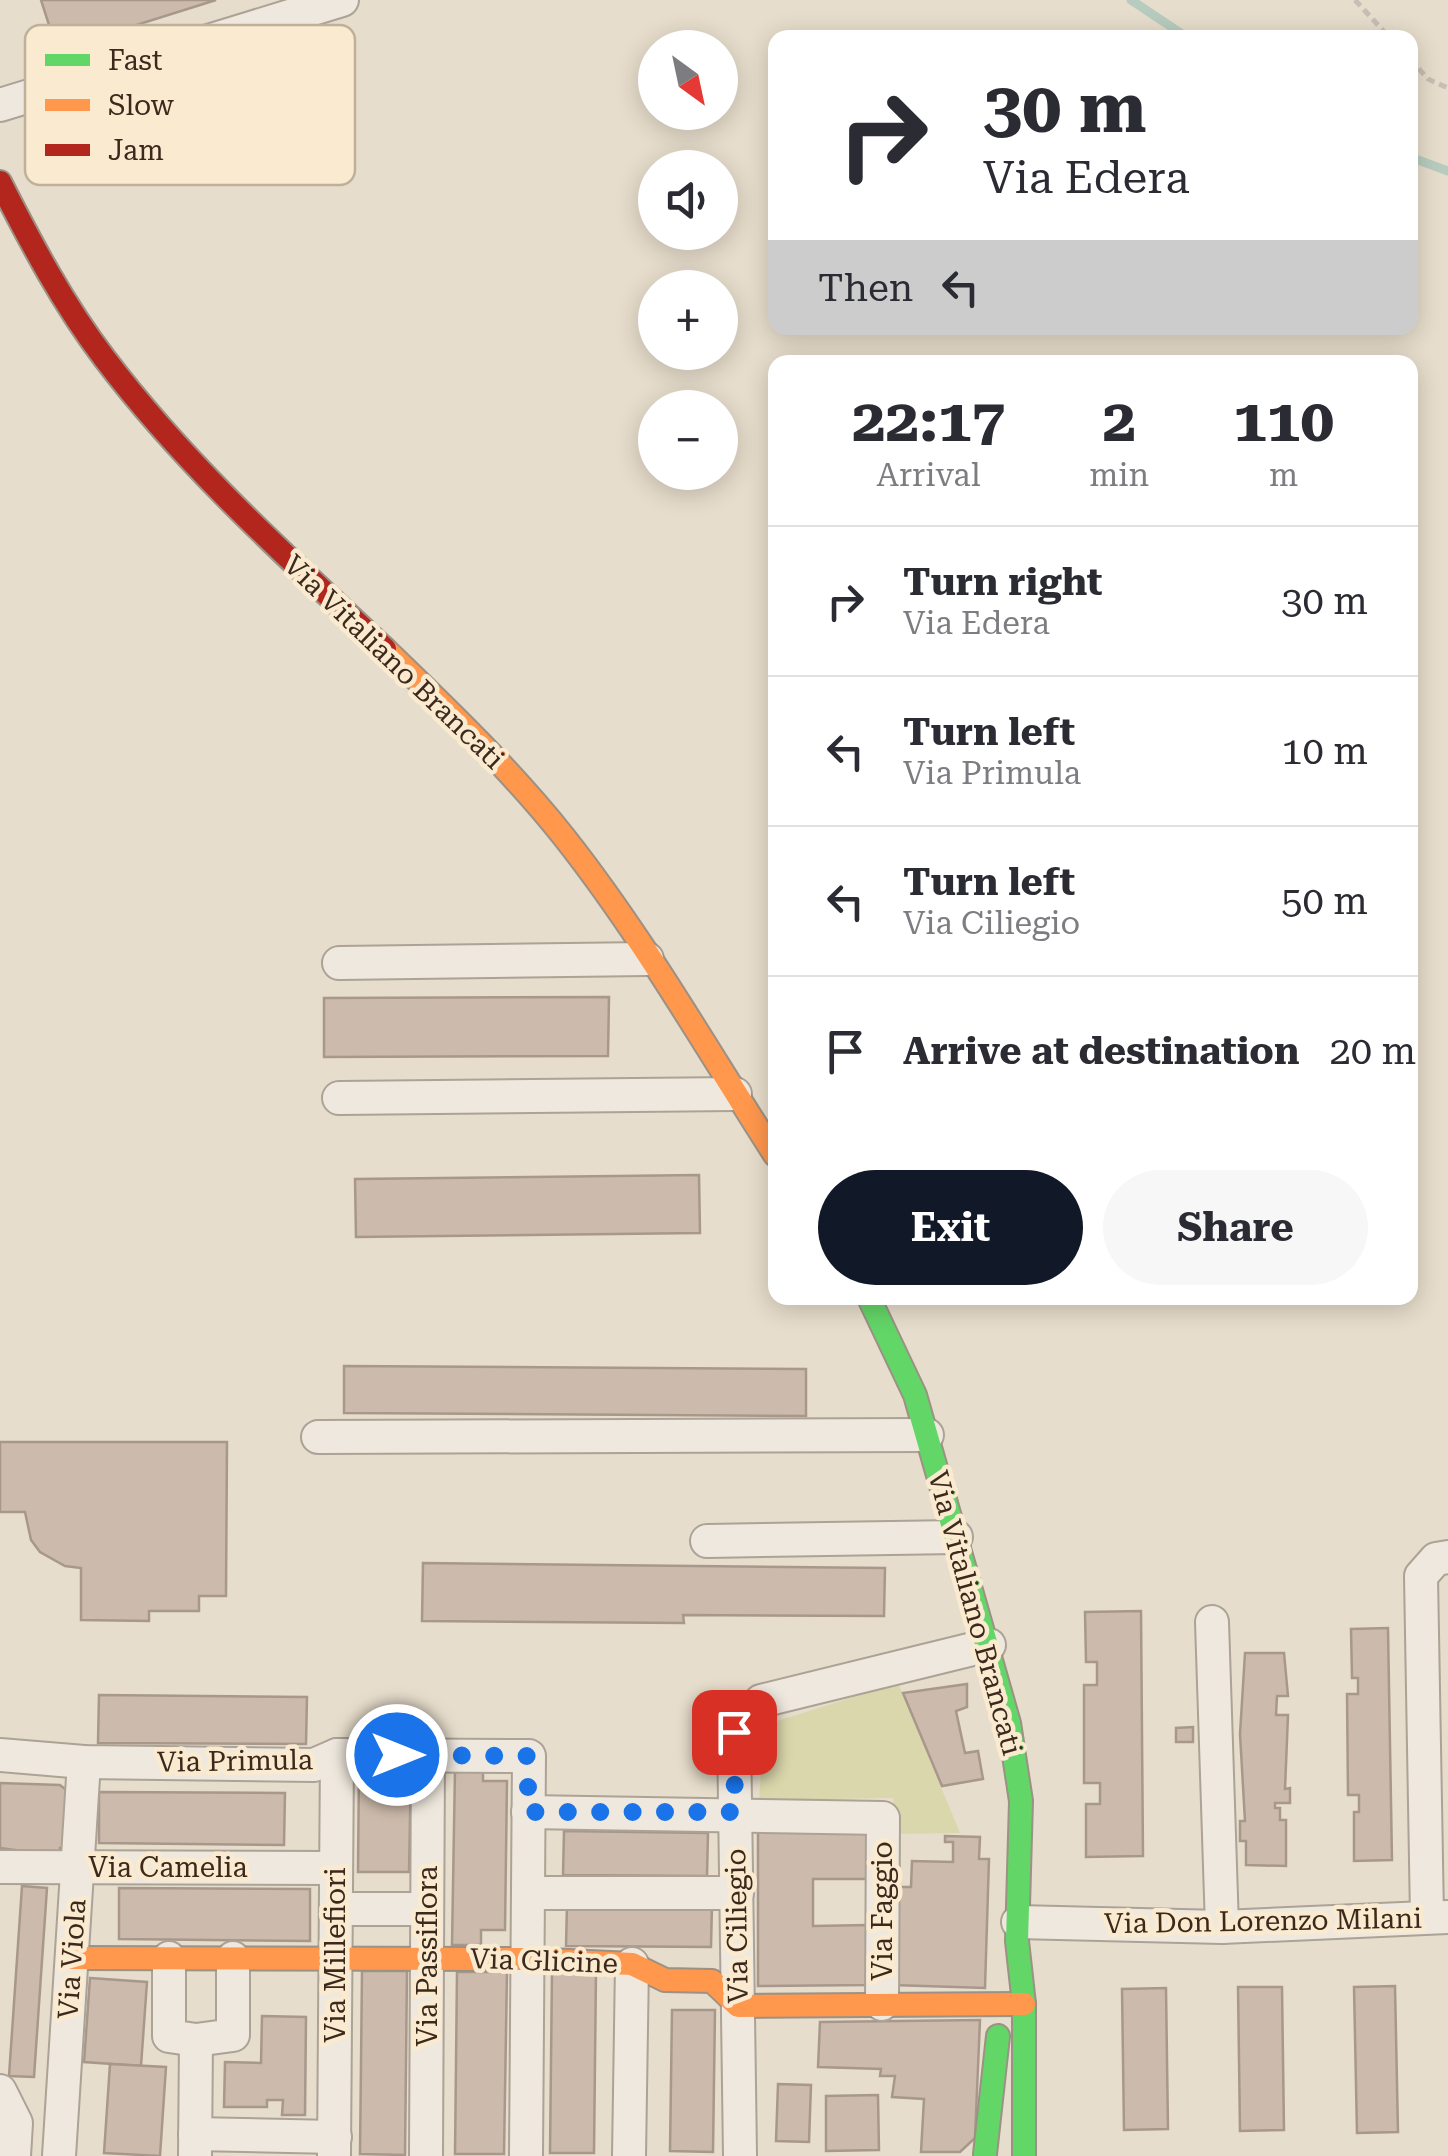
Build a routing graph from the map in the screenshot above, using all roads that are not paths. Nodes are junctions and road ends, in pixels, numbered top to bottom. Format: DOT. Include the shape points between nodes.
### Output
graph roads {
  1 [pos="342,0"];
  2 [pos="261,25"];
  3 [pos="25,97"];
  4 [pos="0,105"];
  5 [pos="0,182"];
  6 [pos="647,959"];
  7 [pos="339,963"];
  8 [pos="735,1094"];
  9 [pos="338,1098"];
  10 [pos="768,1144"];
  11 [pos="873,1305"];
  12 [pos="928,1435"];
  13 [pos="318,1436"];
  14 [pos="956,1537"];
  15 [pos="707,1540"];
  16 [pos="1434,1566"];
  17 [pos="1212,1622"];
  18 [pos="989,1645"];
  19 [pos="0,1755"];
  20 [pos="337,1755"];
  21 [pos="428,1756"];
  22 [pos="84,1762"];
  23 [pos="528,1812"];
  24 [pos="735,1812"];
  25 [pos="0,1867"];
  26 [pos="78,1867"];
  27 [pos="336,1868"];
  28 [pos="528,1893"];
  29 [pos="736,1893"];
  30 [pos="336,1909"];
  31 [pos="427,1909"];
  32 [pos="1437,1917"];
  33 [pos="1222,1928"];
  34 [pos="1018,1932"];
  35 [pos="72,1958"];
  36 [pos="169,1958"];
  37 [pos="234,1958"];
  38 [pos="335,1958"];
  39 [pos="427,1958"];
  40 [pos="527,1959"];
  41 [pos="632,1964"];
  42 [pos="882,2004"];
  43 [pos="1013,2004"];
  44 [pos="738,2006"];
  45 [pos="196,2040"];
  46 [pos="0,2092"];
  47 [pos="16,2123"];
  48 [pos="60,2140"];
  49 [pos="195,2145"];
  50 [pos="335,2147"];
  51 [pos="988,2155"];
  52 [pos="14,2156"];
  53 [pos="426,2156"];
  54 [pos="526,2156"];
  55 [pos="629,2156"];
  56 [pos="740,2156"];
  57 [pos="1024,2156"];
  1 -- 2 [label="street"];
  3 -- 4 [label="street"];
  5 -- 6 [label="street, Via Vitaliano Brancati" via="31,249 116,378 192,466 527,793 583,859"];
  6 -- 7 [label="street"];
  6 -- 8 [label="street, Via Vitaliano Brancati"];
  8 -- 9 [label="street"];
  8 -- 10 [label="street, Via Vitaliano Brancati"];
  11 -- 12 [label="street, Via Vitaliano Brancati" via="897,1349"];
  12 -- 13 [label="street"];
  12 -- 14 [label="street, Via Vitaliano Brancati"];
  14 -- 15 [label="street"];
  14 -- 18 [label="street, Via Vitaliano Brancati"];
  16 -- 32 [label="street"];
  17 -- 33 [label="street"];
  18 -- 24 [label="street, Via Ciliegio" via="761,1701 734,1732"];
  18 -- 34 [label="street, Via Vitaliano Brancati" via="1021,1801"];
  19 -- 22 [label="street, Via Primula"];
  20 -- 21 [label="street, Via Primula"];
  20 -- 22 [label="street, Via Primula" via="314,1765"];
  20 -- 27 [label="street, Via Millefiori"];
  21 -- 23 [label="street, Via Primula" via="528,1756"];
  21 -- 31 [label="street, Via Passiflora"];
  22 -- 26 [label="street, Via Viola"];
  23 -- 24 [label="street"];
  23 -- 28 [label="street"];
  24 -- 29 [label="street, Via Ciliegio"];
  24 -- 42 [label="street, Via Faggio" via="883,1818"];
  25 -- 26 [label="street, Via Camelia"];
  26 -- 27 [label="street, Via Camelia"];
  26 -- 35 [label="street, Via Viola"];
  27 -- 30 [label="street, Via Millefiori"];
  28 -- 29 [label="street"];
  28 -- 40 [label="street"];
  29 -- 44 [label="street, Via Ciliegio"];
  30 -- 31 [label="street"];
  30 -- 38 [label="street, Via Millefiori"];
  31 -- 39 [label="street, Via Passiflora"];
  32 -- 33 [label="street, Via Don Lorenzo Milani"];
  33 -- 34 [label="street, Via Don Lorenzo Milani"];
  34 -- 43 [label="street, Via Vitaliano Brancati"];
  35 -- 36 [label="street, Via Glicine"];
  35 -- 48 [label="street, Via Viola"];
  36 -- 37 [label="street, Via Glicine"];
  36 -- 45 [label="street" via="169,2036"];
  37 -- 38 [label="street, Via Glicine"];
  37 -- 45 [label="street" via="233,2036"];
  38 -- 39 [label="street, Via Glicine"];
  38 -- 50 [label="street, Via Millefiori"];
  39 -- 40 [label="street, Via Glicine"];
  39 -- 53 [label="street, Via Passiflora"];
  40 -- 41 [label="street, Via Glicine"];
  40 -- 54 [label="street"];
  41 -- 44 [label="street, Via Glicine" via="665,1980 712,1981"];
  41 -- 55 [label="street"];
  42 -- 43 [label="street"];
  42 -- 44 [label="street"];
  43 -- 51 [label="street"];
  43 -- 57 [label="street"];
  44 -- 56 [label="street, Via Ciliegio"];
  45 -- 49 [label="street"];
  46 -- 47 [label="street"];
  47 -- 48 [label="street"];
  47 -- 52 [label="street"];
  49 -- 50 [label="street"];
}
